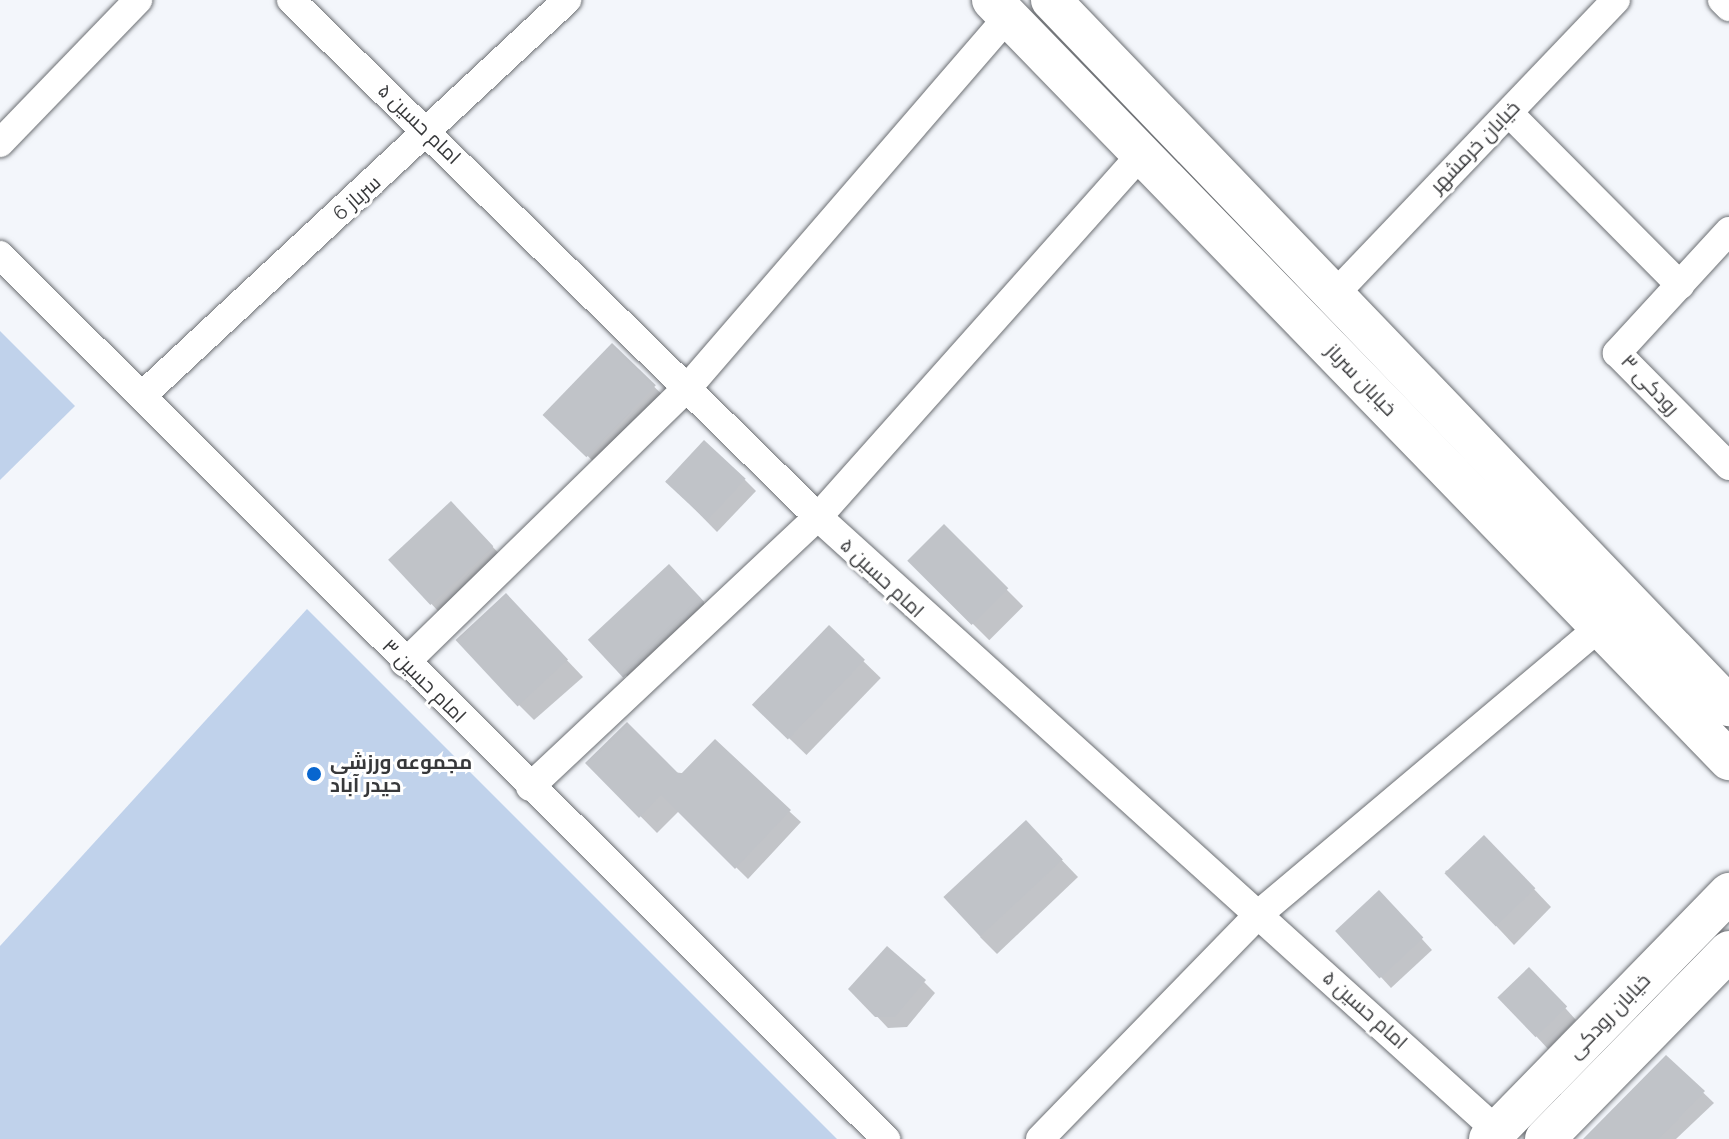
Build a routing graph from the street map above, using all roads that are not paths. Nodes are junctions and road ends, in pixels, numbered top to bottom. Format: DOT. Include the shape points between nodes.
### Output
graph roads {
  1 [pos="138,0"];
  2 [pos="291,0"];
  3 [pos="567,0"];
  4 [pos="1616,0"];
  5 [pos="1722,0"];
  6 [pos="1053,1"];
  7 [pos="1729,7"];
  8 [pos="1000,8"];
  9 [pos="1509,113"];
  10 [pos="428,133"];
  11 [pos="0,143"];
  12 [pos="1141,154"];
  13 [pos="1729,231"];
  14 [pos="0,255"];
  15 [pos="1680,285"];
  16 [pos="1334,295"];
  17 [pos="1306,323"];
  18 [pos="690,385"];
  19 [pos="145,393"];
  20 [pos="1729,466"];
  21 [pos="818,517"];
  22 [pos="1600,627"];
  23 [pos="405,663"];
  24 [pos="1729,706"];
  25 [pos="1729,760"];
  26 [pos="530,787"];
  27 [pos="1729,893"];
  28 [pos="1260,913"];
  29 [pos="1729,951"];
  30 [pos="1493,1135"];
  31 [pos="886,1139"];
  32 [pos="1040,1139"];
  33 [pos="1545,1139"];
  1 -- 11 [label="street"];
  2 -- 10 [label="street, امام حسین ۵"];
  3 -- 10 [label="street, سرباز 6"];
  4 -- 9 [label="street, خیابان خرمشهر"];
  5 -- 7 [label="street"];
  6 -- 16 [label="main road, خیابان سرباز"];
  8 -- 12 [label="main road, خیابان سرباز"];
  8 -- 18 [label="street"];
  9 -- 15 [label="street"];
  9 -- 16 [label="street, خیابان خرمشهر"];
  10 -- 18 [label="street, امام حسین ۵"];
  10 -- 19 [label="street, سرباز 6"];
  12 -- 17 [label="main road, خیابان سرباز"];
  12 -- 21 [label="street"];
  13 -- 15 [label="street, رودکی ۳"];
  14 -- 19 [label="street, امام حسین ۳"];
  15 -- 20 [label="street, رودکی ۳" via="1617,353"];
  16 -- 17 [label="main road"];
  16 -- 24 [label="main road, خیابان سرباز"];
  17 -- 22 [label="main road, خیابان سرباز"];
  18 -- 21 [label="street, امام حسین ۵"];
  18 -- 23 [label="street"];
  19 -- 23 [label="street, امام حسین ۳"];
  21 -- 26 [label="street"];
  21 -- 28 [label="street, امام حسین ۵"];
  22 -- 25 [label="main road, خیابان سرباز"];
  22 -- 28 [label="street"];
  23 -- 26 [label="street, امام حسین ۳"];
  26 -- 31 [label="street, امام حسین ۳"];
  27 -- 30 [label="main road, خیابان رودکی"];
  28 -- 30 [label="street, امام حسین ۵"];
  28 -- 32 [label="street"];
  29 -- 33 [label="main road, خیابان رودکی"];
}
